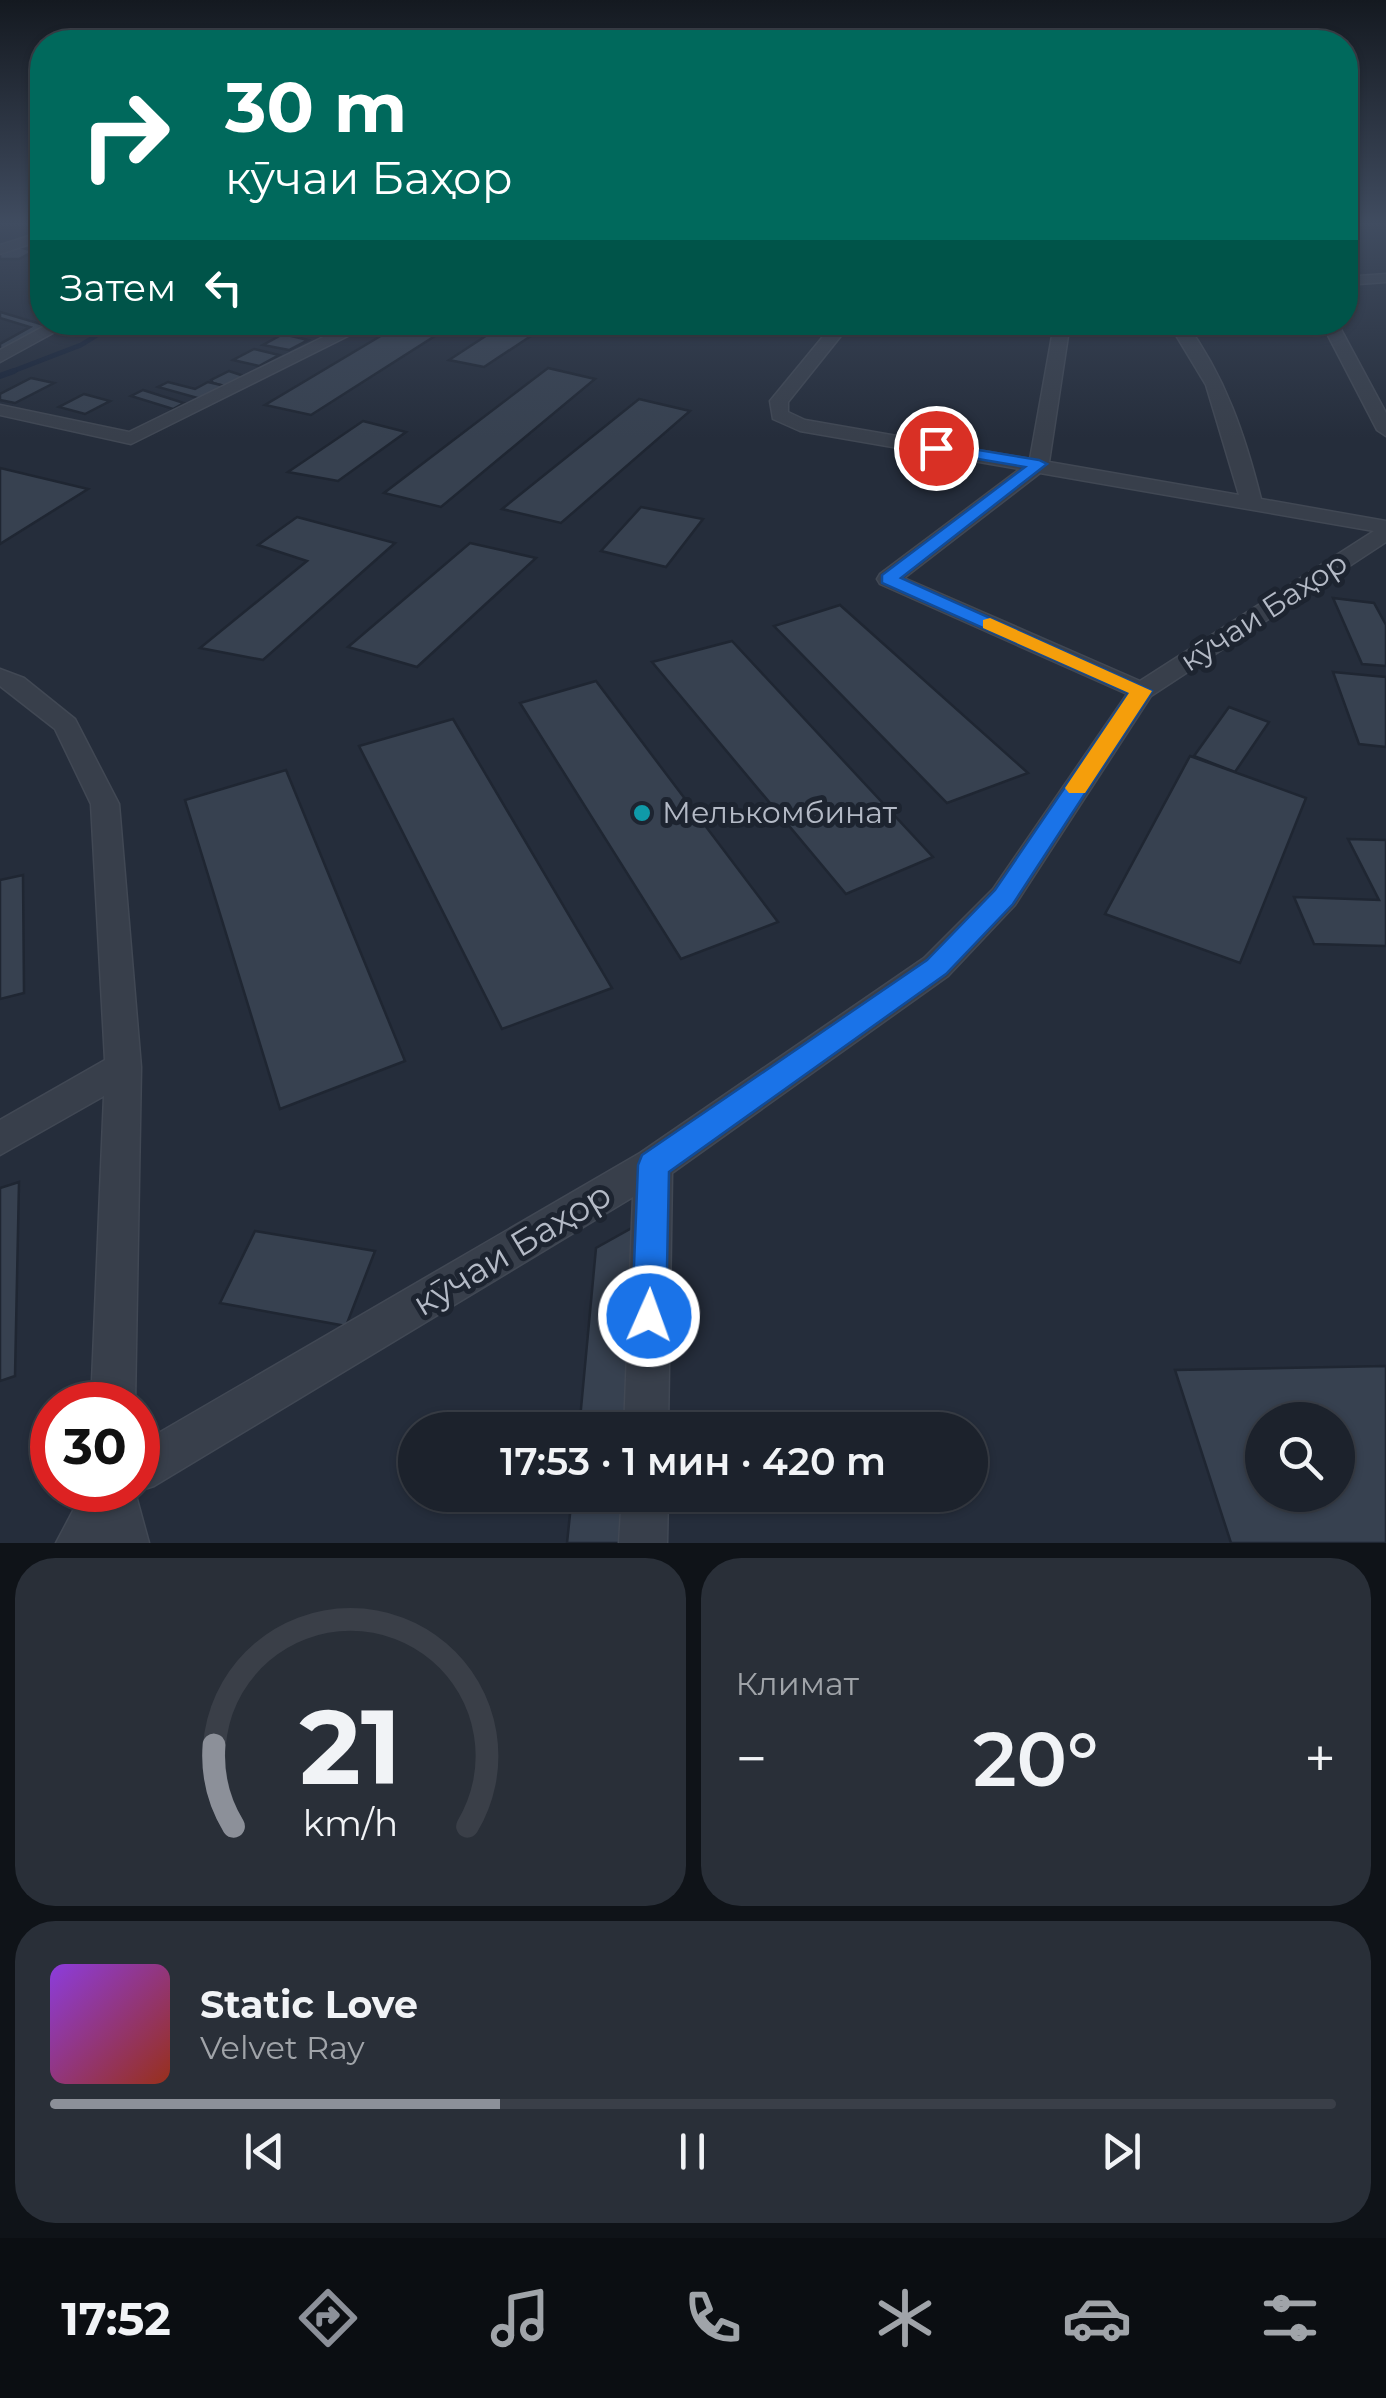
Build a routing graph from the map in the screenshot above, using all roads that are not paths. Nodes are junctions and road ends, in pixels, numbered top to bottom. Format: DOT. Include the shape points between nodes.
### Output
graph roads {
  1 [pos="41,335"];
  2 [pos="341,335"];
  3 [pos="833,335"];
  4 [pos="1187,335"];
  5 [pos="1336,335"];
  6 [pos="1060,336"];
  7 [pos="0,357"];
  8 [pos="0,410"];
  9 [pos="1386,430"];
  10 [pos="1039,464"];
  11 [pos="1251,502"];
  12 [pos="1386,530"];
  13 [pos="0,677"];
  14 [pos="1142,691"];
  15 [pos="123,1066"];
  16 [pos="0,1139"];
  17 [pos="653,1165"];
  18 [pos="115,1382"];
  19 [pos="646,1412"];
  20 [pos="160,1457"];
  21 [pos="98,1512"];
  22 [pos="116,1512"];
  23 [pos="645,1512"];
  24 [pos="80,1543"];
  25 [pos="124,1543"];
  26 [pos="644,1543"];
  1 -- 7 [label="street"];
  2 -- 8 [label="street" via="131,438"];
  3 -- 10 [label="street, кӯчаи Баҳор" via="779,401 779,415 800,425"];
  4 -- 11 [label="street" via="1232,421"];
  5 -- 9 [label="street"];
  6 -- 10 [label="street"];
  10 -- 11 [label="street, кӯчаи Баҳор"];
  10 -- 14 [label="street" via="888,579"];
  11 -- 12 [label="street, кӯчаи Баҳор"];
  12 -- 14 [label="street, кӯчаи Баҳор"];
  13 -- 15 [label="street" via="66,725 105,804"];
  14 -- 17 [label="street, кӯчаи Баҳор" via="1004,897 936,967"];
  15 -- 16 [label="street"];
  15 -- 18 [label="street"];
  17 -- 19 [label="street"];
  17 -- 20 [label="street, кӯчаи Баҳор"];
  21 -- 24 [label="street"];
  22 -- 25 [label="street"];
  23 -- 26 [label="street"];
}
